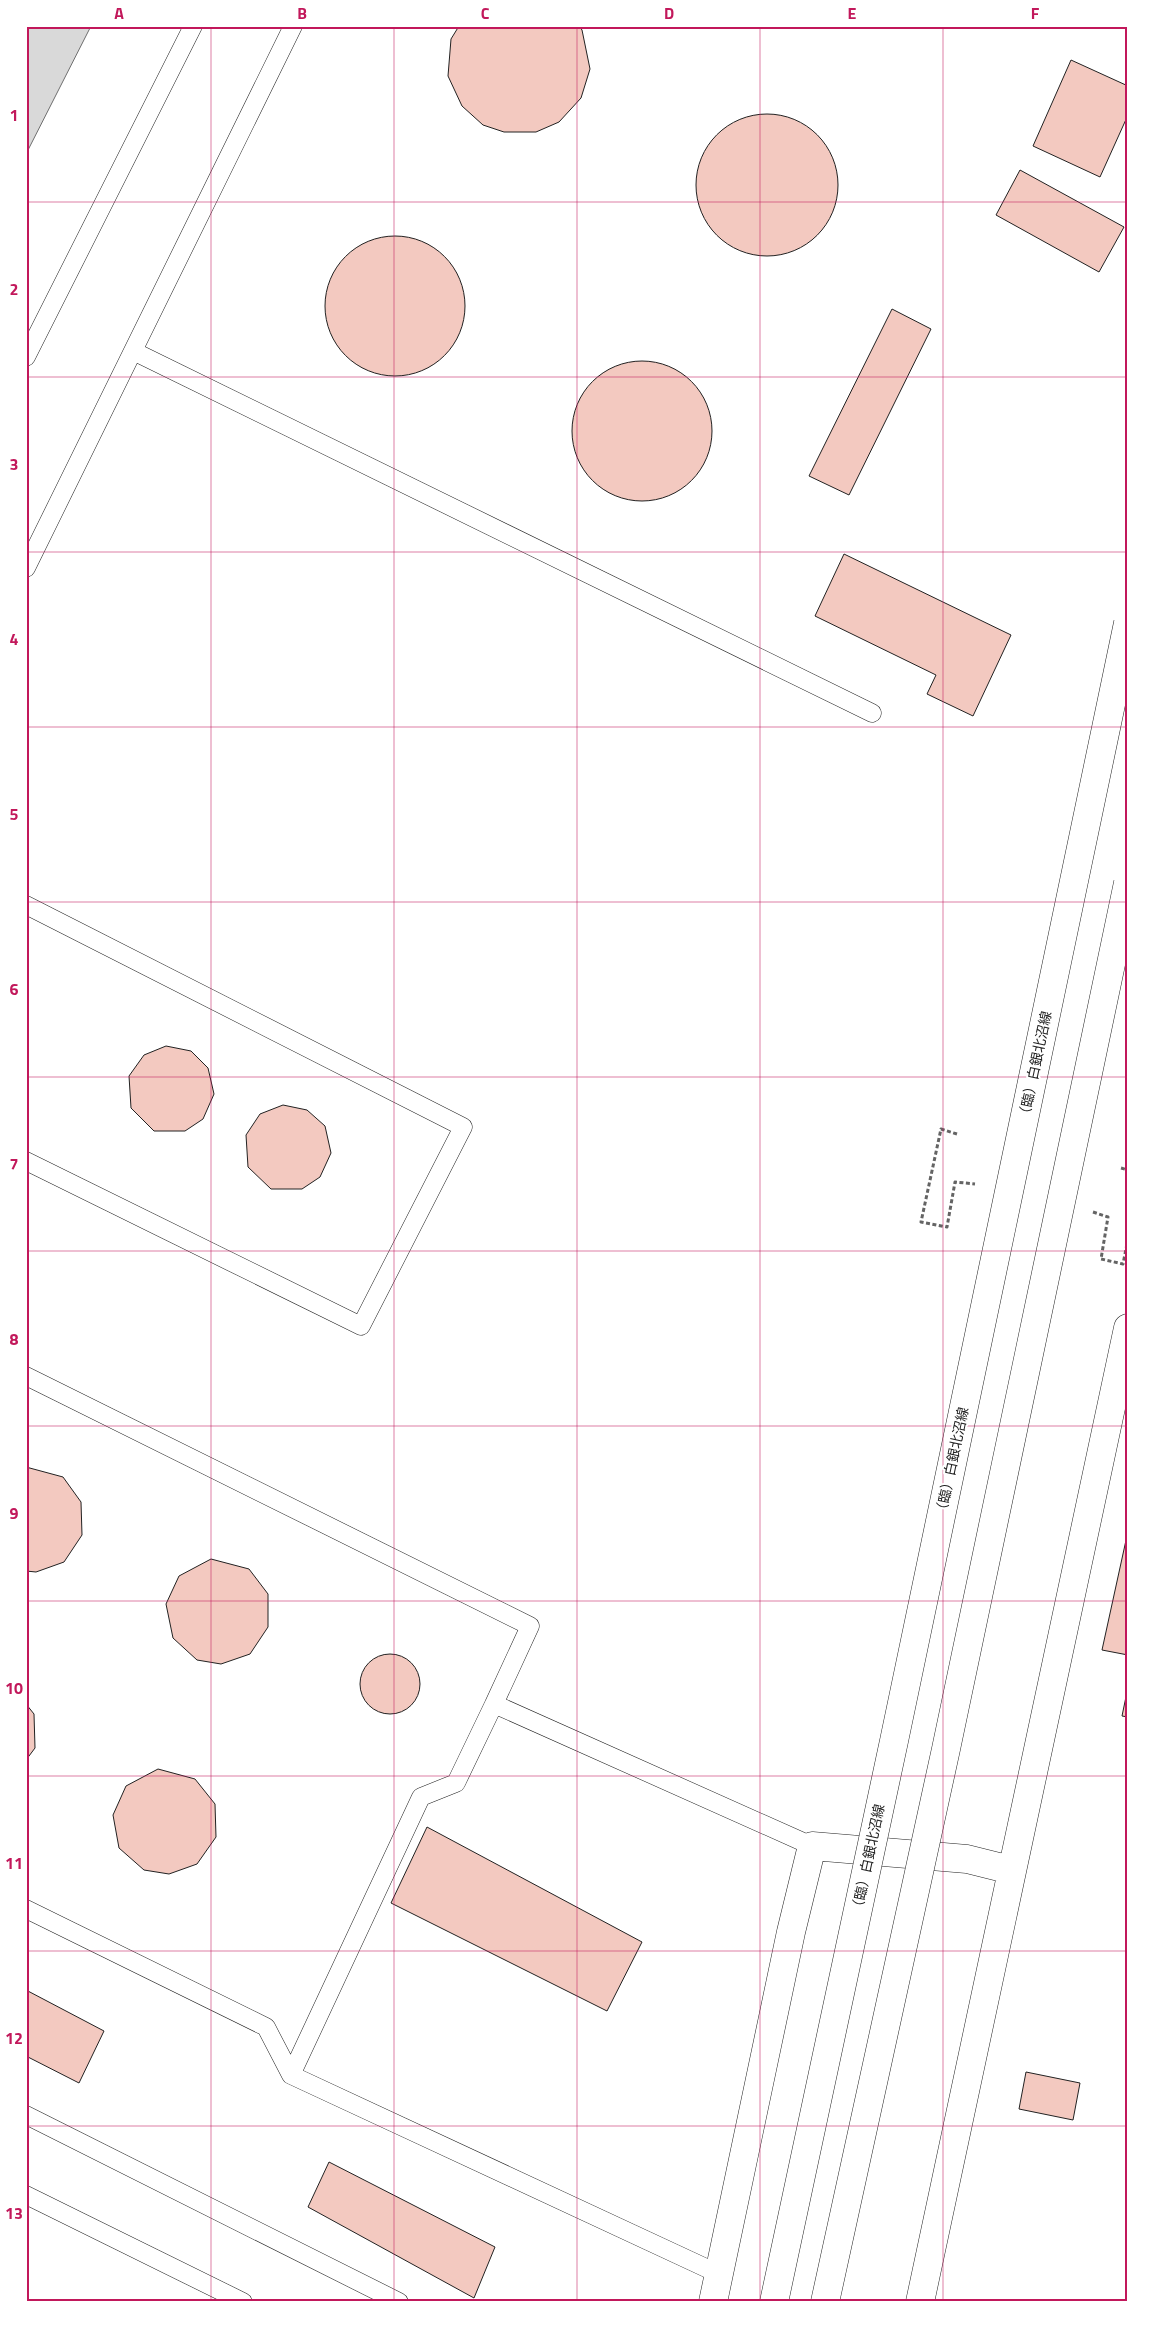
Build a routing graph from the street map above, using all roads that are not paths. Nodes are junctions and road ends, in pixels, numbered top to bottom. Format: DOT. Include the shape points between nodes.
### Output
graph roads {
  1 [pos="193,26"];
  2 [pos="293,26"];
  3 [pos="133,351"];
  4 [pos="26,357"];
  5 [pos="26,568"];
  6 [pos="1128,623"];
  7 [pos="872,713"];
  8 [pos="1128,883"];
  9 [pos="26,905"];
  10 [pos="26,1161"];
  11 [pos="1128,1328"];
  12 [pos="26,1376"];
  13 [pos="494,1704"];
  14 [pos="812,1846"];
  15 [pos="1011,1870"];
  16 [pos="26,1909"];
  17 [pos="291,2075"];
  18 [pos="26,2115"];
  19 [pos="26,2195"];
  20 [pos="719,2274"];
  21 [pos="244,2302"];
  22 [pos="399,2302"];
  23 [pos="712,2302"];
  24 [pos="774,2302"];
  25 [pos="825,2302"];
  26 [pos="920,2302"];
  1 -- 4 [label="lane"];
  2 -- 3 [label="lane"];
  3 -- 5 [label="lane"];
  3 -- 7 [label="lane"];
  6 -- 24 [label="street, （臨）白銀北沼線, bridge"];
  8 -- 25 [label="street, bridge" via="944,1759"];
  9 -- 10 [label="lane" via="463,1127 361,1326"];
  11 -- 15 [label="street"];
  12 -- 13 [label="lane" via="530,1626"];
  13 -- 14 [label="lane"];
  13 -- 17 [label="lane" via="456,1783 421,1797"];
  14 -- 15 [label="street" via="967,1859"];
  14 -- 20 [label="street"];
  15 -- 26 [label="street"];
  16 -- 17 [label="lane" via="266,2027"];
  17 -- 20 [label="lane"];
  18 -- 22 [label="lane"];
  19 -- 21 [label="lane"];
  20 -- 23 [label="street"];
}
